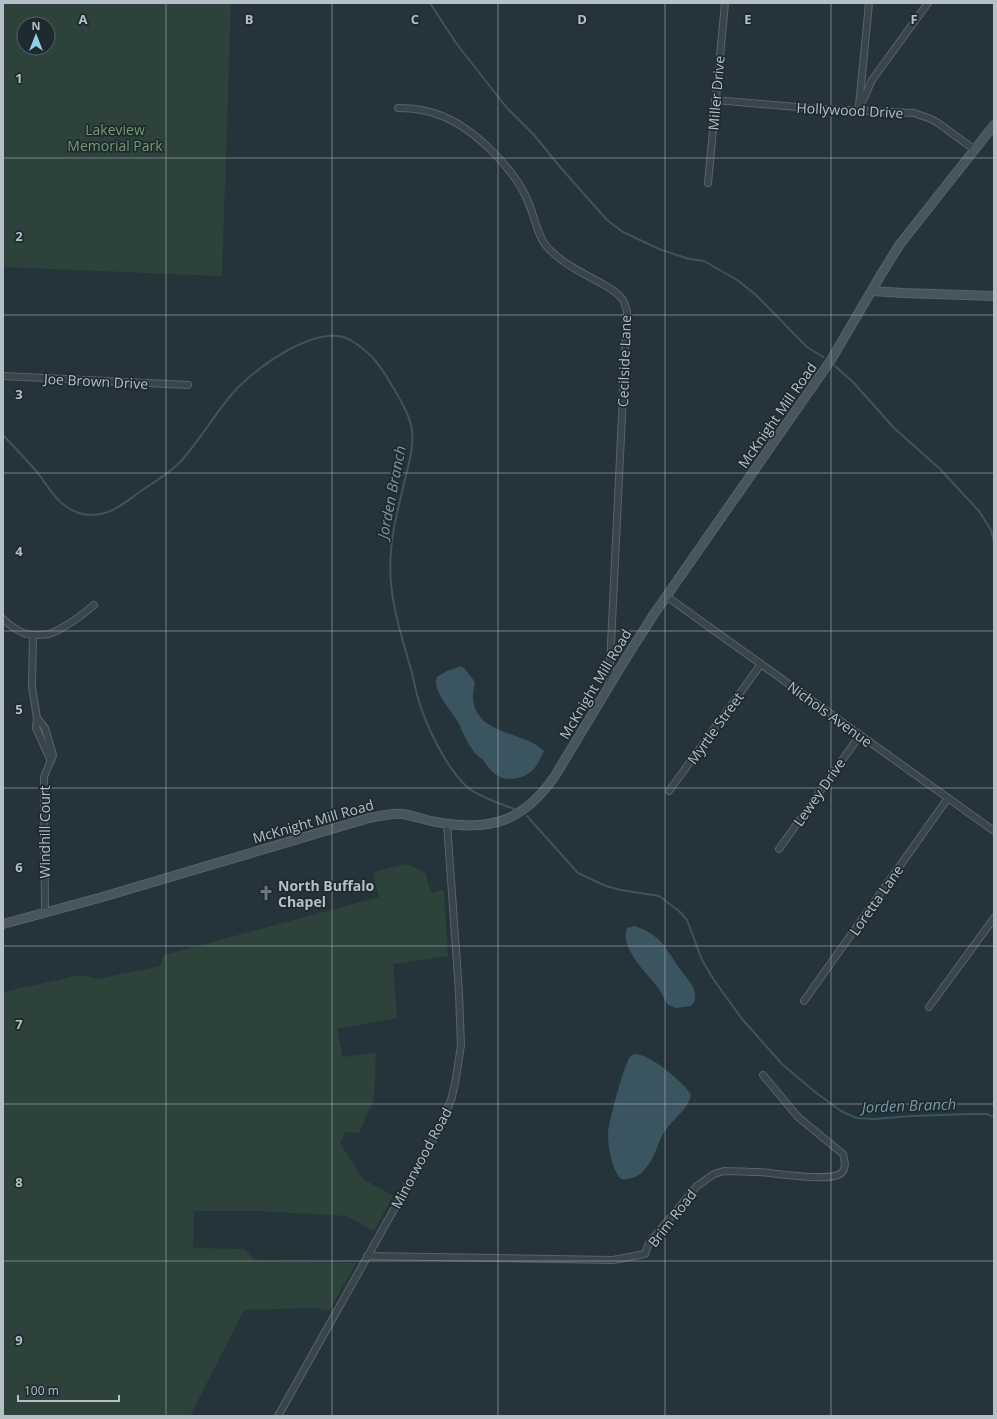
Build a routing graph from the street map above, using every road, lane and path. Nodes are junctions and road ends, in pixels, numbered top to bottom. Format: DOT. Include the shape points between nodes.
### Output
graph roads {
  1 [pos="725,3"];
  2 [pos="869,3"];
  3 [pos="928,3"];
  4 [pos="716,100"];
  5 [pos="398,108"];
  6 [pos="858,112"];
  7 [pos="994,125"];
  8 [pos="974,150"];
  9 [pos="708,183"];
  10 [pos="872,291"];
  11 [pos="994,296"];
  12 [pos="3,376"];
  13 [pos="188,385"];
  14 [pos="666,596"];
  15 [pos="94,605"];
  16 [pos="3,619"];
  17 [pos="33,635"];
  18 [pos="761,664"];
  19 [pos="609,687"];
  20 [pos="860,735"];
  21 [pos="669,791"];
  22 [pos="948,798"];
  23 [pos="447,823"];
  24 [pos="994,831"];
  25 [pos="779,849"];
  26 [pos="44,912"];
  27 [pos="994,918"];
  28 [pos="3,924"];
  29 [pos="804,1001"];
  30 [pos="929,1007"];
  31 [pos="763,1075"];
  32 [pos="367,1256"];
  33 [pos="278,1416"];
  1 -- 4 [label="street, Miller Drive"];
  2 -- 6 [label="street"];
  3 -- 6 [label="street" via="872,80"];
  4 -- 6 [label="street, Hollywood Drive"];
  4 -- 9 [label="street, Miller Drive"];
  5 -- 19 [label="street, Cecilside Lane" via="419,109 444,116 486,146 510,171 522,189 541,237 550,251 617,294 626,306"];
  6 -- 8 [label="street, Hollywood Drive" via="904,112 922,116 938,123"];
  7 -- 8 [label="street, McKnight Mill Road"];
  8 -- 10 [label="street, McKnight Mill Road" via="900,244"];
  10 -- 11 [label="street"];
  10 -- 14 [label="street, McKnight Mill Road" via="822,373"];
  12 -- 13 [label="street, Joe Brown Drive"];
  14 -- 18 [label="street, Nichols Avenue"];
  14 -- 19 [label="street, McKnight Mill Road"];
  15 -- 17 [label="street" via="61,628 48,634"];
  16 -- 17 [label="street"];
  17 -- 26 [label="street, Windhill Court" via="32,687 36,728 52,758 44,777"];
  18 -- 20 [label="street, Nichols Avenue"];
  18 -- 21 [label="street, Myrtle Street"];
  19 -- 23 [label="street, McKnight Mill Road" via="556,776 532,804 514,816 493,824 471,826"];
  20 -- 22 [label="street, Nichols Avenue"];
  20 -- 25 [label="street, Lewey Drive"];
  22 -- 24 [label="street, Nichols Avenue"];
  22 -- 29 [label="street, Loretta Lane"];
  23 -- 26 [label="street, McKnight Mill Road" via="402,814 369,818"];
  23 -- 32 [label="street, Minorwood Road" via="461,1025 458,1069 451,1100 439,1129"];
  26 -- 28 [label="street, McKnight Mill Road"];
  27 -- 30 [label="street"];
  31 -- 32 [label="street, Brim Road" via="798,1117 843,1154 844,1169 839,1174 829,1177 724,1171 714,1174 697,1186 648,1243 645,1254 613,1260"];
  32 -- 33 [label="street, Minorwood Road"];
}
